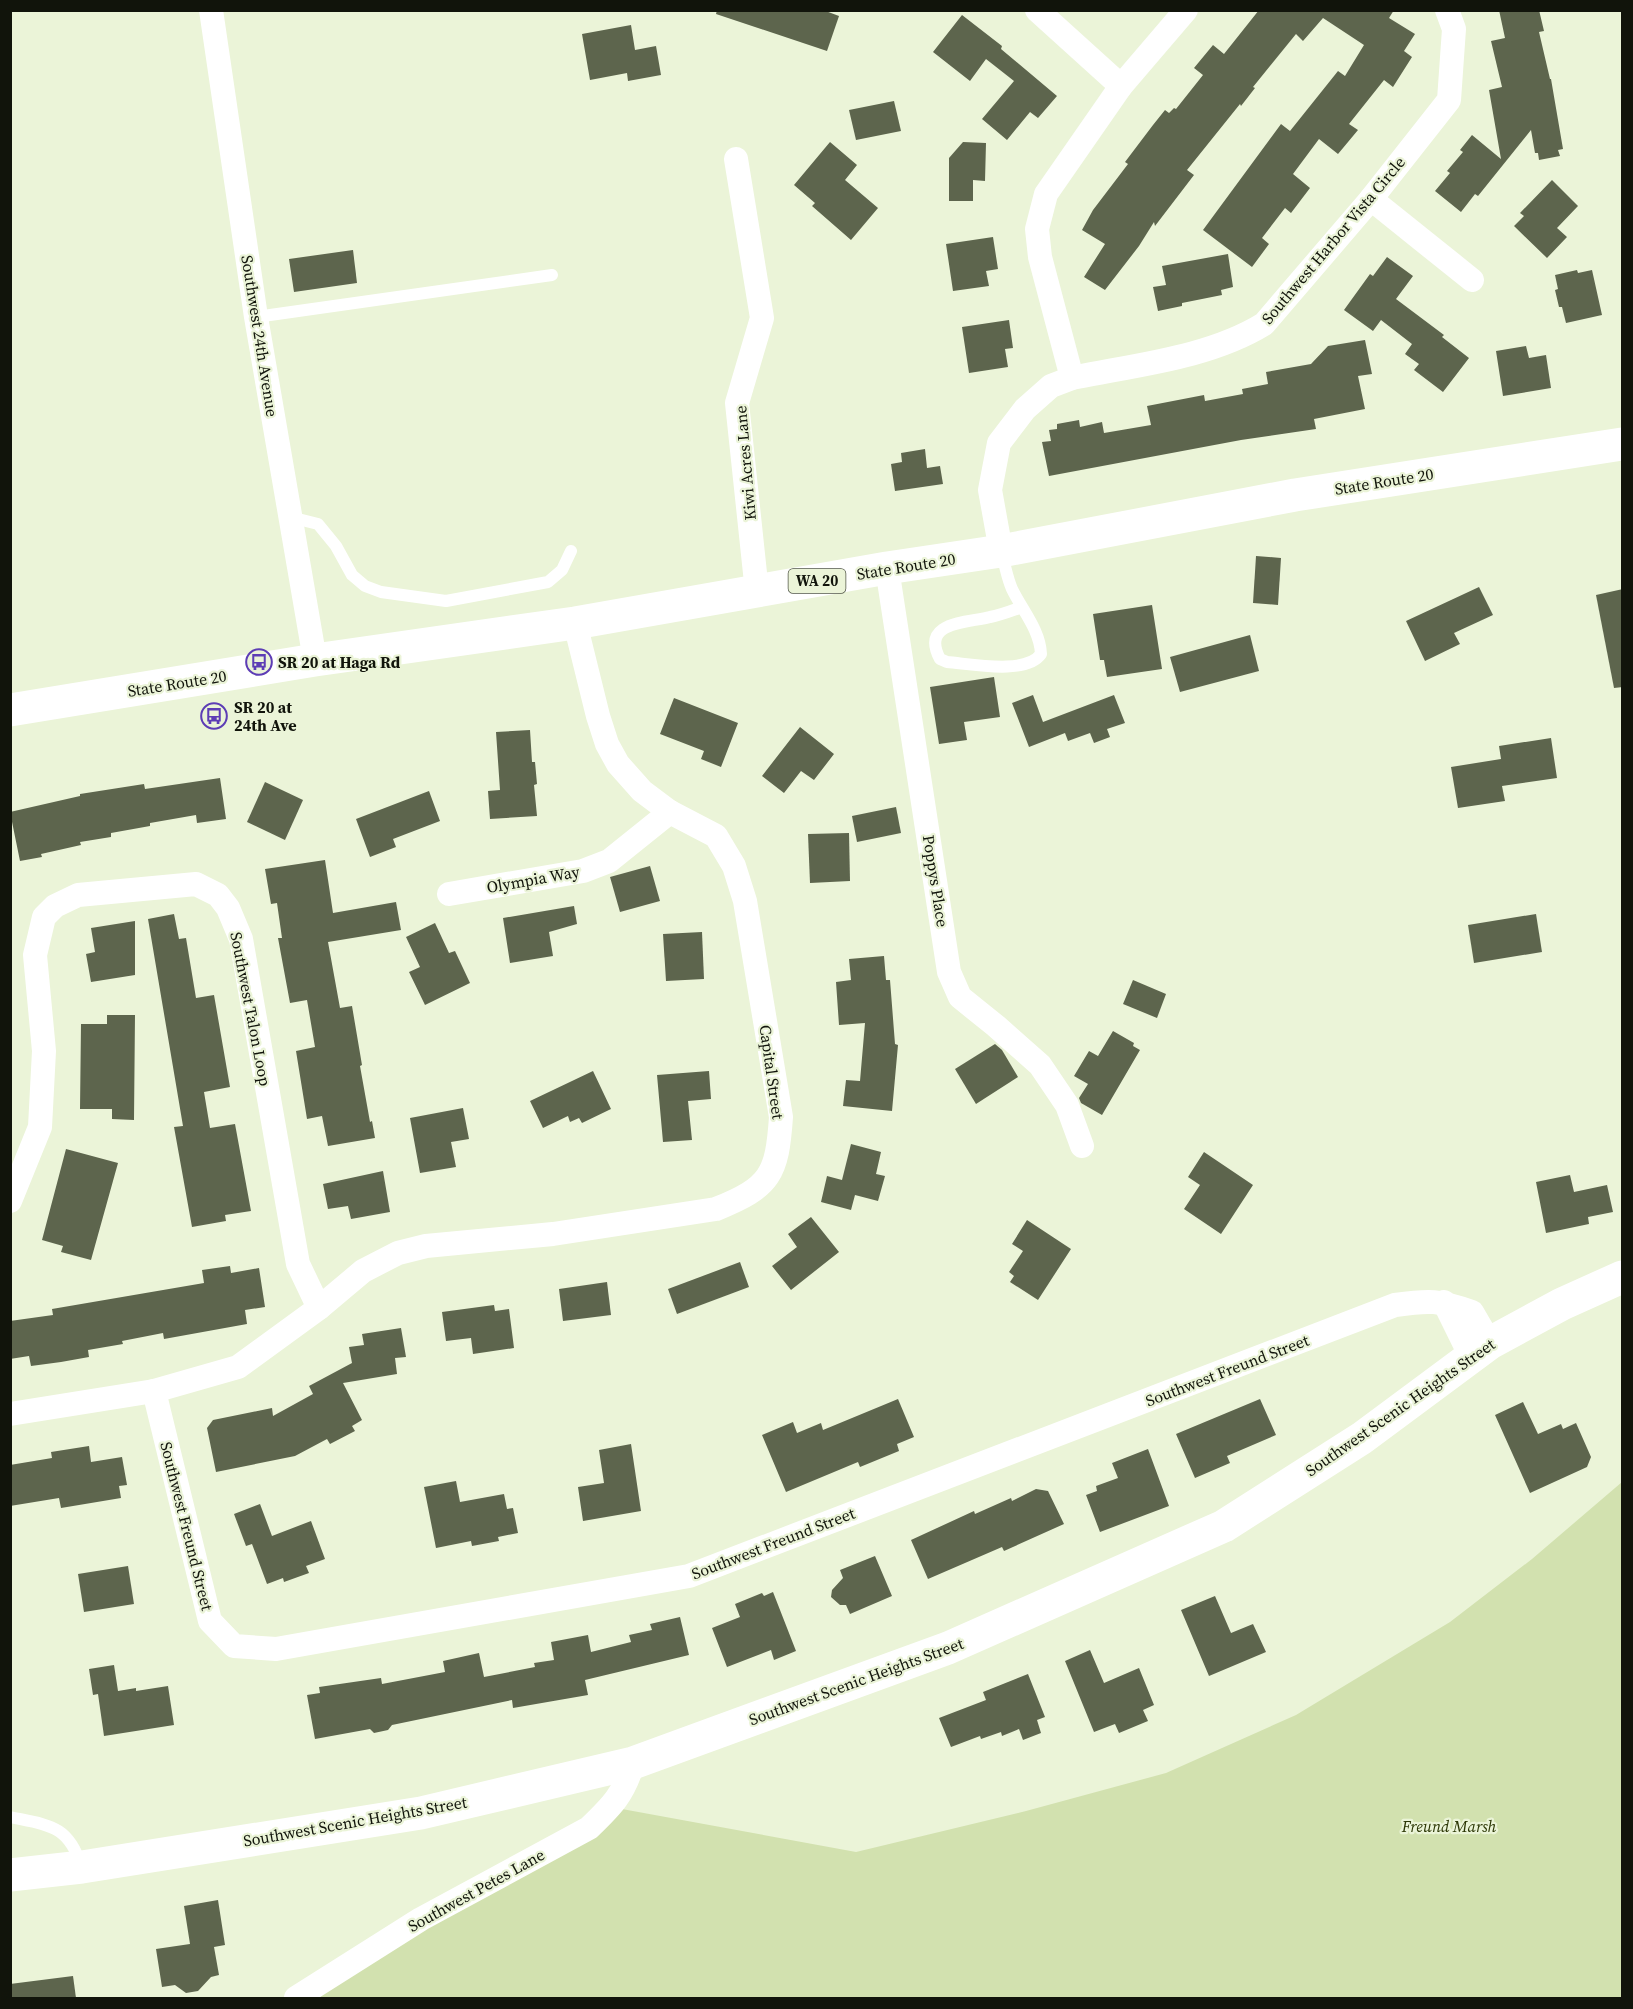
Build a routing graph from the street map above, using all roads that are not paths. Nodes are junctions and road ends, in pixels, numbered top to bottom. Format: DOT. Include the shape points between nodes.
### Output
graph roads {
  1 [pos="212,10"];
  2 [pos="1037,10"];
  3 [pos="1186,10"];
  4 [pos="1447,10"];
  5 [pos="1121,86"];
  6 [pos="736,159"];
  7 [pos="1371,199"];
  8 [pos="552,275"];
  9 [pos="1472,280"];
  10 [pos="256,317"];
  11 [pos="1072,378"];
  12 [pos="1623,444"];
  13 [pos="290,517"];
  14 [pos="571,551"];
  15 [pos="1001,551"];
  16 [pos="887,568"];
  17 [pos="758,592"];
  18 [pos="1022,607"];
  19 [pos="575,623"];
  20 [pos="315,660"];
  21 [pos="10,710"];
  22 [pos="670,812"];
  23 [pos="449,894"];
  24 [pos="1082,1146"];
  25 [pos="10,1201"];
  26 [pos="1623,1277"];
  27 [pos="319,1308"];
  28 [pos="1481,1350"];
  29 [pos="154,1391"];
  30 [pos="10,1414"];
  31 [pos="633,1763"];
  32 [pos="10,1817"];
  33 [pos="82,1868"];
  34 [pos="10,1875"];
  35 [pos="296,1998"];
  1 -- 10 [label="street, Southwest 24th Avenue"];
  2 -- 5 [label="street"];
  3 -- 5 [label="street"];
  4 -- 7 [label="street, Southwest Harbor Vista Circle" via="1454,29 1449,100"];
  5 -- 11 [label="street" via="1046,194 1037,229 1040,257"];
  6 -- 17 [label="street, Kiwi Acres Lane" via="762,318 737,403"];
  7 -- 9 [label="street"];
  7 -- 11 [label="street, Southwest Harbor Vista Circle" via="1264,324 1246,335 1209,349"];
  8 -- 10 [label="lane"];
  10 -- 13 [label="street, Southwest 24th Avenue"];
  11 -- 15 [label="street, Southwest Harbor Vista Circle" via="1052,387 1025,409 999,443 990,490"];
  12 -- 15 [label="street, State Route 20 / WA 20" via="1295,495"];
  13 -- 14 [label="lane" via="318,524 352,575 365,586 446,601 548,582 562,570"];
  13 -- 20 [label="street, Southwest 24th Avenue"];
  15 -- 16 [label="street, State Route 20 / WA 20"];
  15 -- 18 [label="lane"];
  16 -- 17 [label="street, State Route 20 / WA 20"];
  16 -- 24 [label="street, Poppys Place" via="950,972 960,998 1040,1065 1067,1105"];
  17 -- 19 [label="street, State Route 20 / WA 20"];
  18 -- 18 [label="lane" via="1041,643 1037,660 1012,666 940,659 937,638 947,626"];
  19 -- 20 [label="street, State Route 20 / WA 20"];
  19 -- 22 [label="street, Capital Street" via="607,744 618,764 642,791"];
  20 -- 21 [label="street, State Route 20 / WA 20"];
  22 -- 23 [label="street, Olympia Way" via="609,861 583,871"];
  22 -- 27 [label="street, Capital Street" via="716,836 734,866 745,901 781,1117 778,1151 770,1173 757,1189 716,1209 553,1234 426,1246 398,1253 363,1271"];
  25 -- 27 [label="street, Southwest Talon Loop" via="40,1127 44,1051 35,955 44,917 54,906 78,895 196,884 218,895 241,939 298,1264"];
  26 -- 28 [label="street, Southwest Scenic Heights Street"];
  27 -- 29 [label="street, Capital Street" via="238,1367"];
  28 -- 29 [label="street, Southwest Freund Street" via="1444,1302 1424,1300 1395,1305 689,1576 276,1649 234,1646 210,1621"];
  28 -- 31 [label="street, Southwest Scenic Heights Street" via="1362,1438 1224,1526 948,1648"];
  29 -- 30 [label="street, Capital Street"];
  31 -- 33 [label="street, Southwest Scenic Heights Street" via="421,1813"];
  31 -- 35 [label="street, Southwest Petes Lane" via="628,1782 611,1807 589,1828 421,1920"];
  32 -- 33 [label="lane" via="52,1826 70,1840"];
  33 -- 34 [label="street, Southwest Scenic Heights Street"];
}
